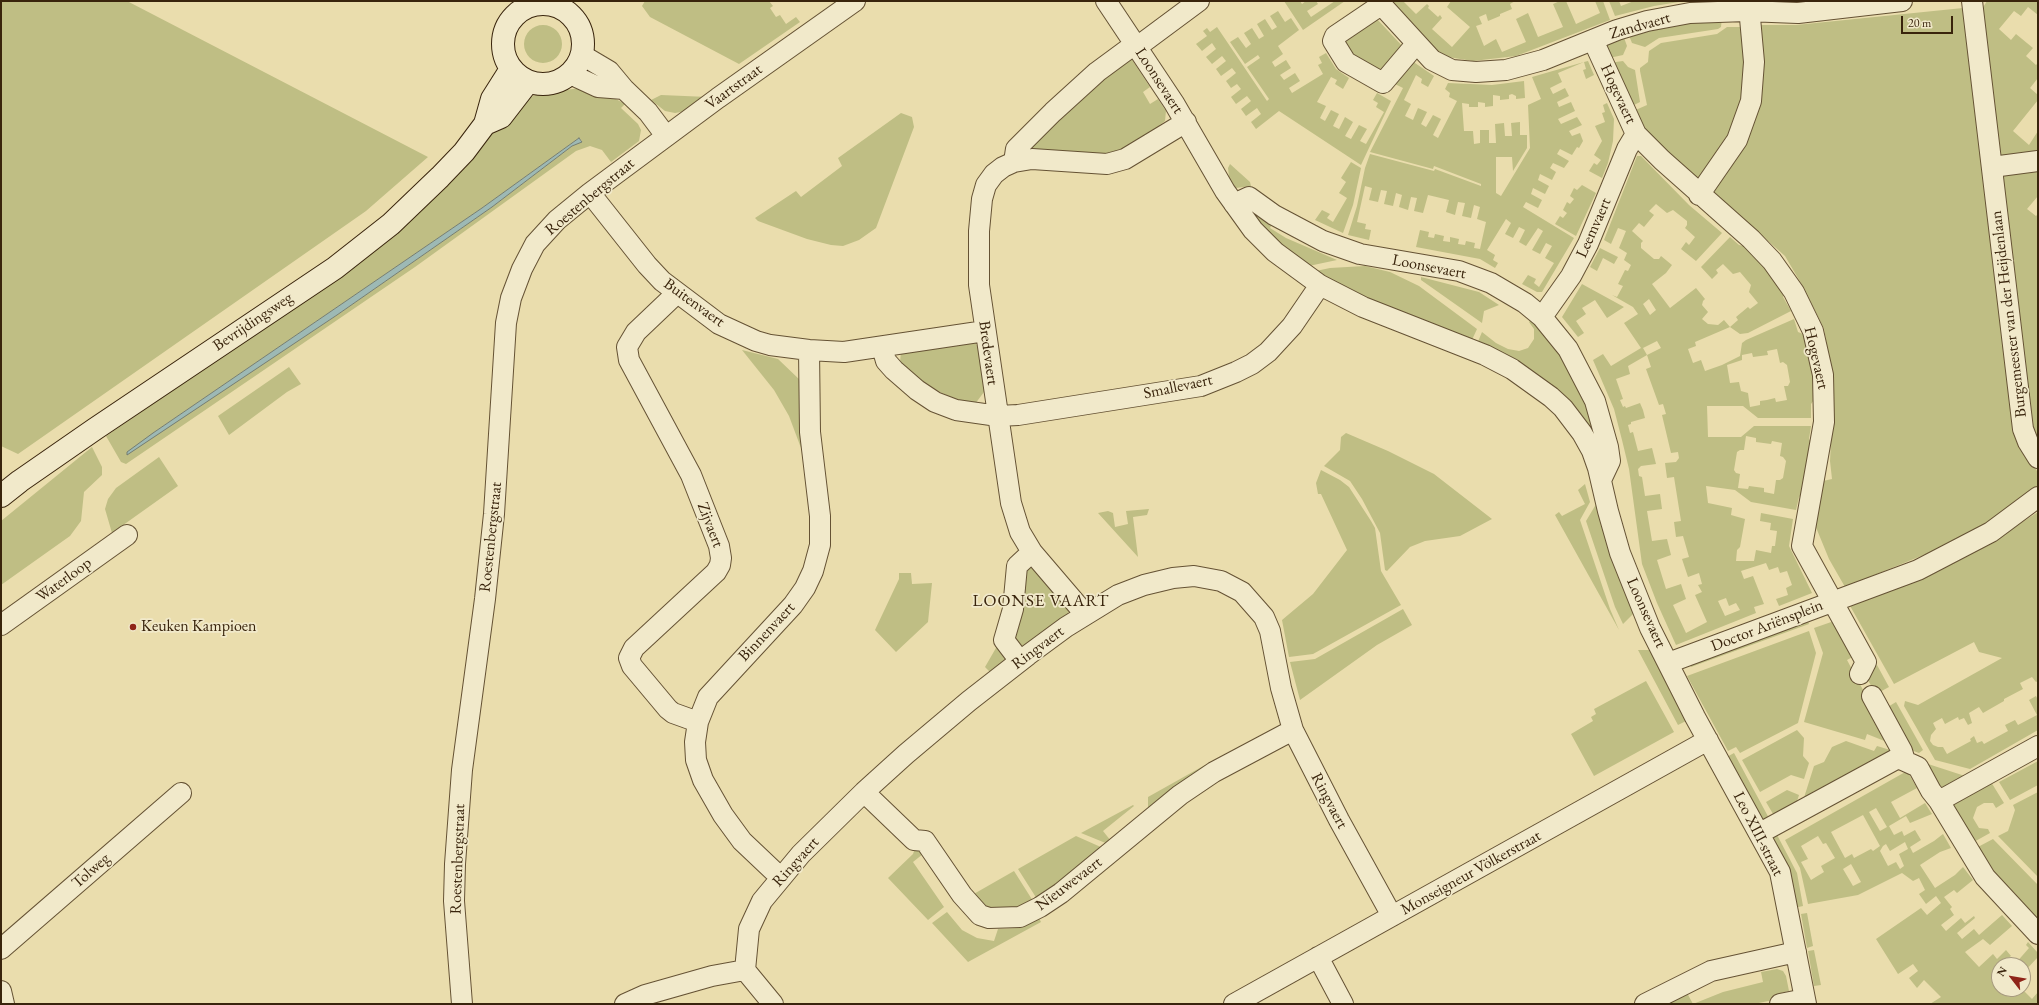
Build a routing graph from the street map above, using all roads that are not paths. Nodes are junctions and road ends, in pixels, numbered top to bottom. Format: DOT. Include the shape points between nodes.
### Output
graph roads {
  1 [pos="855,1"];
  2 [pos="1106,1"];
  3 [pos="1199,1"];
  4 [pos="1902,1"];
  5 [pos="1972,1"];
  6 [pos="554,3"];
  7 [pos="1379,3"];
  8 [pos="578,9"];
  9 [pos="1747,10"];
  10 [pos="1593,40"];
  11 [pos="1416,44"];
  12 [pos="1136,45"];
  13 [pos="582,55"];
  14 [pos="511,69"];
  15 [pos="570,74"];
  16 [pos="528,82"];
  17 [pos="624,89"];
  18 [pos="1186,122"];
  19 [pos="485,124"];
  20 [pos="1636,134"];
  21 [pos="666,136"];
  22 [pos="2038,161"];
  23 [pos="1014,162"];
  24 [pos="1992,167"];
  25 [pos="590,193"];
  26 [pos="1699,195"];
  27 [pos="1234,204"];
  28 [pos="1320,285"];
  29 [pos="677,293"];
  30 [pos="1542,317"];
  31 [pos="985,331"];
  32 [pos="882,347"];
  33 [pos="809,350"];
  34 [pos="998,416"];
  35 [pos="2038,458"];
  36 [pos="1601,480"];
  37 [pos="1,496"];
  38 [pos="2038,497"];
  39 [pos="127,535"];
  40 [pos="1032,552"];
  41 [pos="1833,602"];
  42 [pos="1085,614"];
  43 [pos="1,625"];
  44 [pos="1020,661"];
  45 [pos="1668,663"];
  46 [pos="1860,674"];
  47 [pos="1872,696"];
  48 [pos="698,722"];
  49 [pos="1293,730"];
  50 [pos="1708,740"];
  51 [pos="2038,746"];
  52 [pos="1905,761"];
  53 [pos="864,792"];
  54 [pos="181,793"];
  55 [pos="1939,801"];
  56 [pos="1760,833"];
  57 [pos="780,877"];
  58 [pos="1392,916"];
  59 [pos="2038,934"];
  60 [pos="1,949"];
  61 [pos="1796,952"];
  62 [pos="1318,957"];
  63 [pos="745,970"];
  64 [pos="1,991"];
  65 [pos="1805,1001"];
  66 [pos="4,1004"];
  67 [pos="462,1004"];
  68 [pos="625,1004"];
  69 [pos="772,1004"];
  70 [pos="1234,1004"];
  71 [pos="1343,1004"];
  72 [pos="1646,1004"];
  73 [pos="1780,1004"];
  1 -- 21 [label="street, Vaartstraat"];
  2 -- 12 [label="street, Loonsevaert"];
  3 -- 12 [label="street"];
  4 -- 9 [label="street, Zandvaert" via="1798,13"];
  5 -- 24 [label="street, Burgemeester van der Heijdenlaan"];
  6 -- 8 [label="main road" via="564,10"];
  6 -- 14 [label="main road" via="525,8 514,16 506,28 502,42 504,56"];
  7 -- 11 [label="street, Zandvaert"];
  7 -- 11 [label="street, Zandvaert" via="1335,36 1333,41 1346,62 1391,87"];
  8 -- 13 [label="main road" via="583,42"];
  9 -- 10 [label="street, Zandvaert" via="1690,13 1647,20"];
  9 -- 26 [label="street" via="1754,62 1751,101 1738,140"];
  10 -- 11 [label="street, Zandvaert" via="1543,60 1506,70 1476,72 1452,70 1432,60"];
  10 -- 20 [label="street, Hogevaert"];
  12 -- 18 [label="street, Loonsevaert"];
  12 -- 23 [label="street" via="1097,72 1053,112 1016,149"];
  13 -- 15 [label="main road"];
  13 -- 17 [label="street" via="608,72"];
  14 -- 16 [label="main road"];
  14 -- 19 [label="main road, Bevrijdingsweg" via="492,100"];
  15 -- 16 [label="main road" via="558,82"];
  15 -- 17 [label="street" via="598,87"];
  16 -- 19 [label="main road, Bevrijdingsweg" via="501,117"];
  17 -- 21 [label="street" via="648,112"];
  18 -- 23 [label="street, Bredevaert" via="1125,159 1107,164 1032,159"];
  18 -- 27 [label="street, Loonsevaert"];
  19 -- 37 [label="main road, Bevrijdingsweg" via="464,152 392,224 334,268 101,425"];
  20 -- 26 [label="street, Hogevaert"];
  20 -- 30 [label="street, Leemvaert" via="1627,149 1588,244 1571,276"];
  21 -- 25 [label="street, Roestenbergstraat"];
  22 -- 24 [label="street"];
  23 -- 31 [label="street, Bredevaert" via="994,174 986,185 982,199 979,285"];
  24 -- 35 [label="street, Burgemeester van der Heijdenlaan" via="2023,429"];
  25 -- 29 [label="street, Buitenvaert" via="647,265"];
  25 -- 67 [label="street, Roestenbergstraat" via="557,220 535,244 511,298 506,323 494,514 464,749 455,856 454,901"];
  26 -- 41 [label="street, Hogevaert" via="1772,261 1794,292 1813,331 1823,375 1824,422 1802,546"];
  27 -- 28 [label="street, Loonsevaert" via="1269,247"];
  27 -- 30 [label="street, Loonsevaert" via="1250,197 1301,231 1350,251 1472,275 1507,292"];
  28 -- 34 [label="street, Smallevaert" via="1292,326 1268,352 1236,372 1201,386"];
  28 -- 36 [label="street, Loonsevaert" via="1363,307 1485,356 1533,382 1563,408 1582,433 1592,452"];
  29 -- 33 [label="street, Buitenvaert" via="732,331 770,345"];
  29 -- 48 [label="street, Zijvaert" via="636,332 627,347 629,360 691,475 719,546 721,558 716,572 634,648 630,658 632,666 668,709"];
  30 -- 36 [label="street, Loonsevaert" via="1568,348 1595,401 1610,461"];
  31 -- 32 [label="street, Buitenvaert"];
  31 -- 34 [label="street, Bredevaert"];
  32 -- 33 [label="street, Buitenvaert" via="844,352"];
  32 -- 34 [label="street" via="886,361 894,370 935,402 956,410"];
  33 -- 48 [label="street, Binnenvaert" via="810,432 820,516 820,545 813,571 794,605 708,697"];
  34 -- 40 [label="street, Bredevaert" via="1011,503 1020,532"];
  36 -- 45 [label="street, Loonsevaert" via="1625,566 1650,628"];
  38 -- 41 [label="street" via="1991,532 1938,560"];
  39 -- 43 [label="street, Waterloop"];
  40 -- 42 [label="street, Bredevaert"];
  40 -- 44 [label="street" via="1017,566 1013,610 1004,640"];
  41 -- 45 [label="street, Doctor Ariënsplein"];
  41 -- 46 [label="street, Doctor Ariënsplein" via="1866,662"];
  42 -- 44 [label="street, Ringvaert"];
  42 -- 49 [label="street, Ringvaert" via="1118,595 1168,579 1204,577 1232,586 1253,603 1264,617 1270,631 1281,688"];
  44 -- 53 [label="street, Ringvaert" via="969,701"];
  45 -- 50 [label="street, Loonsevaert"];
  47 -- 52 [label="street" via="1902,750"];
  48 -- 57 [label="street, Binnenvaert" via="696,760 702,780 731,827 766,866"];
  49 -- 53 [label="street, Nieuwevaert" via="1214,772 1180,795 1040,908 1020,917 1007,919 989,918 980,914 962,895 924,841 914,840"];
  49 -- 58 [label="street, Ringvaert"];
  50 -- 56 [label="street, Leo XIII-straat"];
  50 -- 58 [label="street, Monseigneur Völkerstraat"];
  51 -- 55 [label="street"];
  52 -- 55 [label="street" via="1918,766"];
  52 -- 56 [label="street" via="1898,758"];
  53 -- 57 [label="street, Ringvaert"];
  54 -- 60 [label="street, Tolweg"];
  55 -- 59 [label="street" via="1985,877"];
  56 -- 61 [label="street, Leo XIII-straat" via="1780,872"];
  57 -- 63 [label="street, Ringvaert" via="762,901 749,929"];
  58 -- 62 [label="street, Monseigneur Völkerstraat"];
  61 -- 65 [label="street, Leo XIII-straat"];
  61 -- 72 [label="street" via="1711,971"];
  62 -- 70 [label="street, Monseigneur Völkerstraat"];
  62 -- 71 [label="street"];
  63 -- 68 [label="street" via="712,976 645,995"];
  63 -- 69 [label="street"];
  64 -- 66 [label="street"];
  65 -- 73 [label="street"];
}
